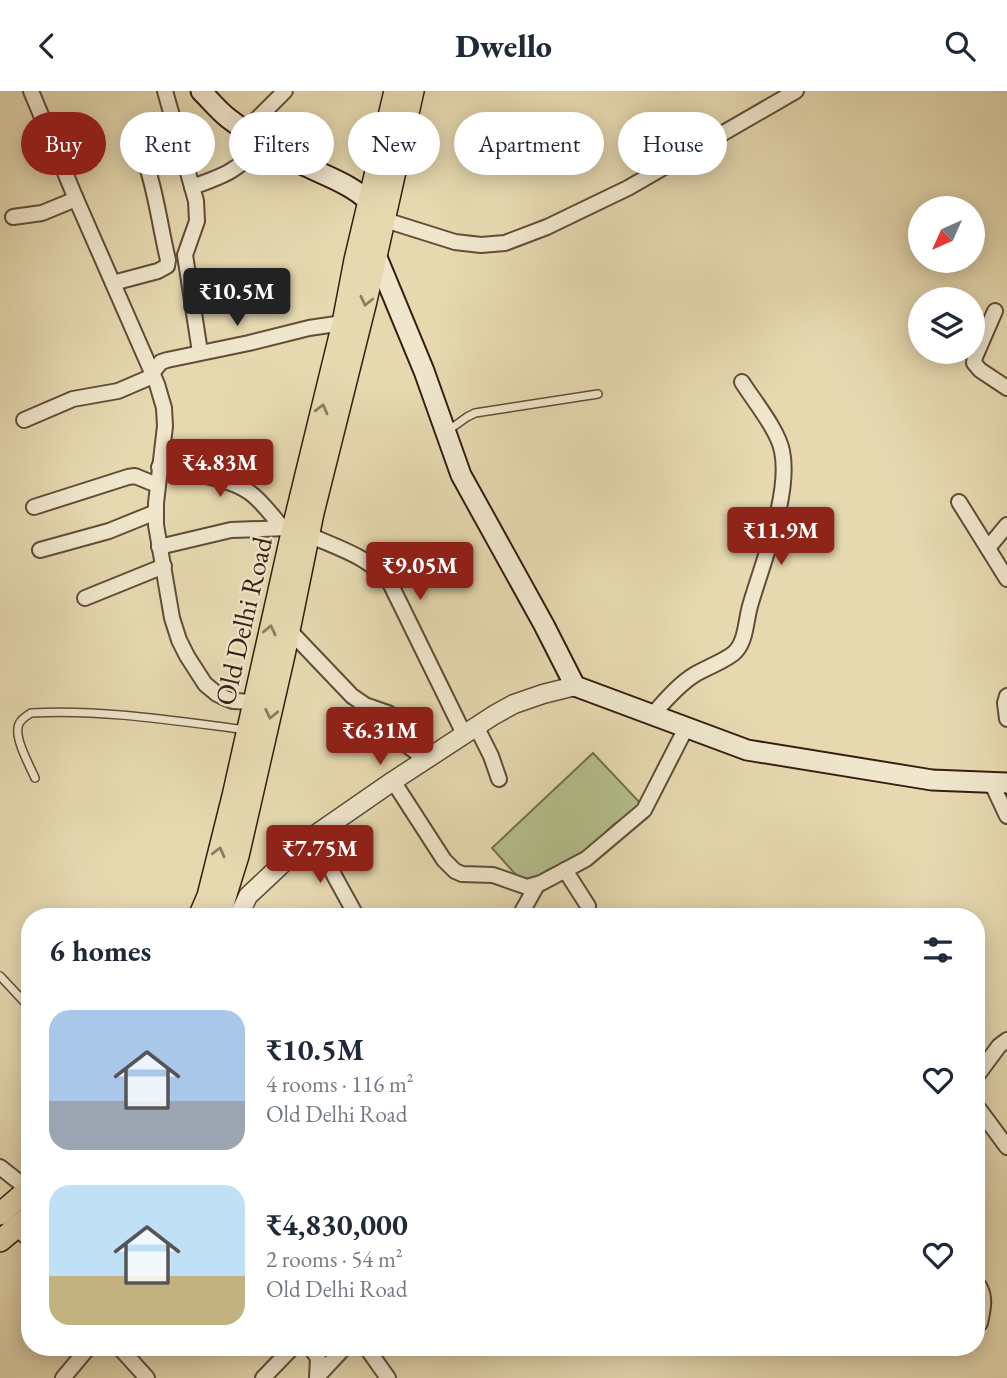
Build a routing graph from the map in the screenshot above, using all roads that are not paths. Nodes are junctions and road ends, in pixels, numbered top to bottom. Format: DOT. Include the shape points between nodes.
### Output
graph roads {
  1 [pos="32,91"];
  2 [pos="165,91"];
  3 [pos="201,91"];
  4 [pos="285,91"];
  5 [pos="395,91"];
  6 [pos="413,91"];
  7 [pos="796,91"];
  8 [pos="171,112"];
  9 [pos="264,112"];
  10 [pos="229,118"];
  11 [pos="229,173"];
  12 [pos="149,175"];
  13 [pos="189,175"];
  14 [pos="327,175"];
  15 [pos="192,187"];
  16 [pos="76,199"];
  17 [pos="369,200"];
  18 [pos="13,217"];
  19 [pos="385,220"];
  20 [pos="367,252"];
  21 [pos="113,283"];
  22 [pos="995,311"];
  23 [pos="342,323"];
  24 [pos="200,352"];
  25 [pos="153,375"];
  26 [pos="742,382"];
  27 [pos="1007,388"];
  28 [pos="598,394"];
  29 [pos="24,419"];
  30 [pos="446,432"];
  31 [pos="159,467"];
  32 [pos="157,485"];
  33 [pos="959,502"];
  34 [pos="34,507"];
  35 [pos="156,512"];
  36 [pos="1007,525"];
  37 [pos="295,530"];
  38 [pos="159,547"];
  39 [pos="988,548"];
  40 [pos="40,549"];
  41 [pos="164,566"];
  42 [pos="1007,579"];
  43 [pos="85,598"];
  44 [pos="289,630"];
  45 [pos="575,686"];
  46 [pos="1007,696"];
  47 [pos="254,702"];
  48 [pos="652,715"];
  49 [pos="1007,719"];
  50 [pos="687,728"];
  51 [pos="248,730"];
  52 [pos="470,730"];
  53 [pos="426,759"];
  54 [pos="36,778"];
  55 [pos="499,779"];
  56 [pos="393,781"];
  57 [pos="999,782"];
  58 [pos="1007,815"];
  59 [pos="315,835"];
  60 [pos="565,870"];
  61 [pos="537,885"];
  62 [pos="203,908"];
  63 [pos="222,908"];
  64 [pos="242,908"];
  65 [pos="352,908"];
  66 [pos="524,908"];
  67 [pos="588,908"];
  68 [pos="0,976"];
  69 [pos="21,998"];
  70 [pos="1007,1040"];
  71 [pos="985,1065"];
  72 [pos="985,1117"];
  73 [pos="1007,1147"];
  74 [pos="0,1167"];
  75 [pos="21,1182"];
  76 [pos="21,1211"];
  77 [pos="15,1228"];
  78 [pos="81,1356"];
  79 [pos="128,1356"];
  80 [pos="284,1356"];
  81 [pos="317,1356"];
  82 [pos="337,1356"];
  83 [pos="372,1356"];
  84 [pos="63,1378"];
  85 [pos="147,1378"];
  86 [pos="262,1378"];
  87 [pos="317,1378"];
  88 [pos="388,1378"];
  1 -- 16 [label="street"];
  2 -- 8 [label="street"];
  3 -- 10 [label="main road"];
  4 -- 9 [label="street"];
  5 -- 17 [label="main road, Old Delhi Road"];
  6 -- 19 [label="main road, Old Delhi Road"];
  7 -- 19 [label="street" via="628,188 505,243 455,242"];
  11 -- 15 [label="street"];
  12 -- 21 [label="street" via="167,266"];
  13 -- 15 [label="street"];
  14 -- 17 [label="main road"];
  15 -- 24 [label="street" via="197,221 185,255"];
  16 -- 18 [label="street" via="42,213"];
  16 -- 21 [label="street"];
  17 -- 19 [label="main road"];
  17 -- 20 [label="main road, Old Delhi Road"];
  19 -- 20 [label="main road, Old Delhi Road"];
  20 -- 23 [label="main road, Old Delhi Road"];
  20 -- 30 [label="main road" via="424,371"];
  20 -- 37 [label="main road, Old Delhi Road, one-way"];
  21 -- 25 [label="street"];
  22 -- 27 [label="street" via="974,363"];
  23 -- 24 [label="street"];
  37 -- 23 [label="main road, Old Delhi Road, one-way"];
  24 -- 25 [label="street" via="161,362"];
  25 -- 29 [label="street" via="118,391 73,399"];
  25 -- 31 [label="street" via="164,408"];
  26 -- 48 [label="street" via="777,436 783,457 781,498 765,558 736,652 687,680"];
  28 -- 30 [label="lane" via="475,413"];
  30 -- 45 [label="main road" via="461,475"];
  31 -- 32 [label="street"];
  31 -- 37 [label="street" via="238,486"];
  32 -- 34 [label="street" via="128,477"];
  32 -- 35 [label="street"];
  33 -- 39 [label="street"];
  35 -- 38 [label="street"];
  35 -- 40 [label="street" via="109,531"];
  36 -- 39 [label="street"];
  37 -- 38 [label="street" via="231,530"];
  37 -- 44 [label="main road, Old Delhi Road"];
  47 -- 37 [label="main road, Old Delhi Road, one-way"];
  37 -- 52 [label="street" via="369,563 385,576"];
  38 -- 41 [label="street"];
  39 -- 42 [label="street"];
  41 -- 43 [label="street"];
  41 -- 47 [label="street" via="172,618 194,669 217,694"];
  44 -- 53 [label="street" via="352,697 393,716 405,744"];
  44 -- 63 [label="main road, Old Delhi Road, one-way" via="238,856"];
  45 -- 48 [label="main road"];
  45 -- 52 [label="street" via="514,704"];
  46 -- 49 [label="street"];
  47 -- 51 [label="main road, Old Delhi Road"];
  48 -- 50 [label="main road"];
  50 -- 57 [label="main road" via="747,750 932,780"];
  50 -- 60 [label="street" via="644,810 598,851"];
  51 -- 54 [label="lane" via="105,714 31,713 19,722 18,736"];
  62 -- 51 [label="main road, Old Delhi Road, one-way"];
  52 -- 53 [label="street"];
  52 -- 55 [label="street" via="491,756"];
  53 -- 56 [label="street"];
  56 -- 59 [label="street"];
  56 -- 61 [label="street" via="449,867 462,874 493,875 523,886"];
  57 -- 58 [label="street"];
  59 -- 64 [label="street" via="255,888"];
  59 -- 65 [label="street"];
  60 -- 61 [label="street"];
  60 -- 67 [label="street"];
  61 -- 66 [label="street"];
  68 -- 69 [label="lane"];
  70 -- 71 [label="street"];
  72 -- 73 [label="street"];
  74 -- 75 [label="street"];
  76 -- 77 [label="main road"];
  78 -- 84 [label="street"];
  79 -- 85 [label="street"];
  80 -- 86 [label="street"];
  81 -- 87 [label="street"];
  82 -- 87 [label="street"];
  83 -- 88 [label="street"];
}
